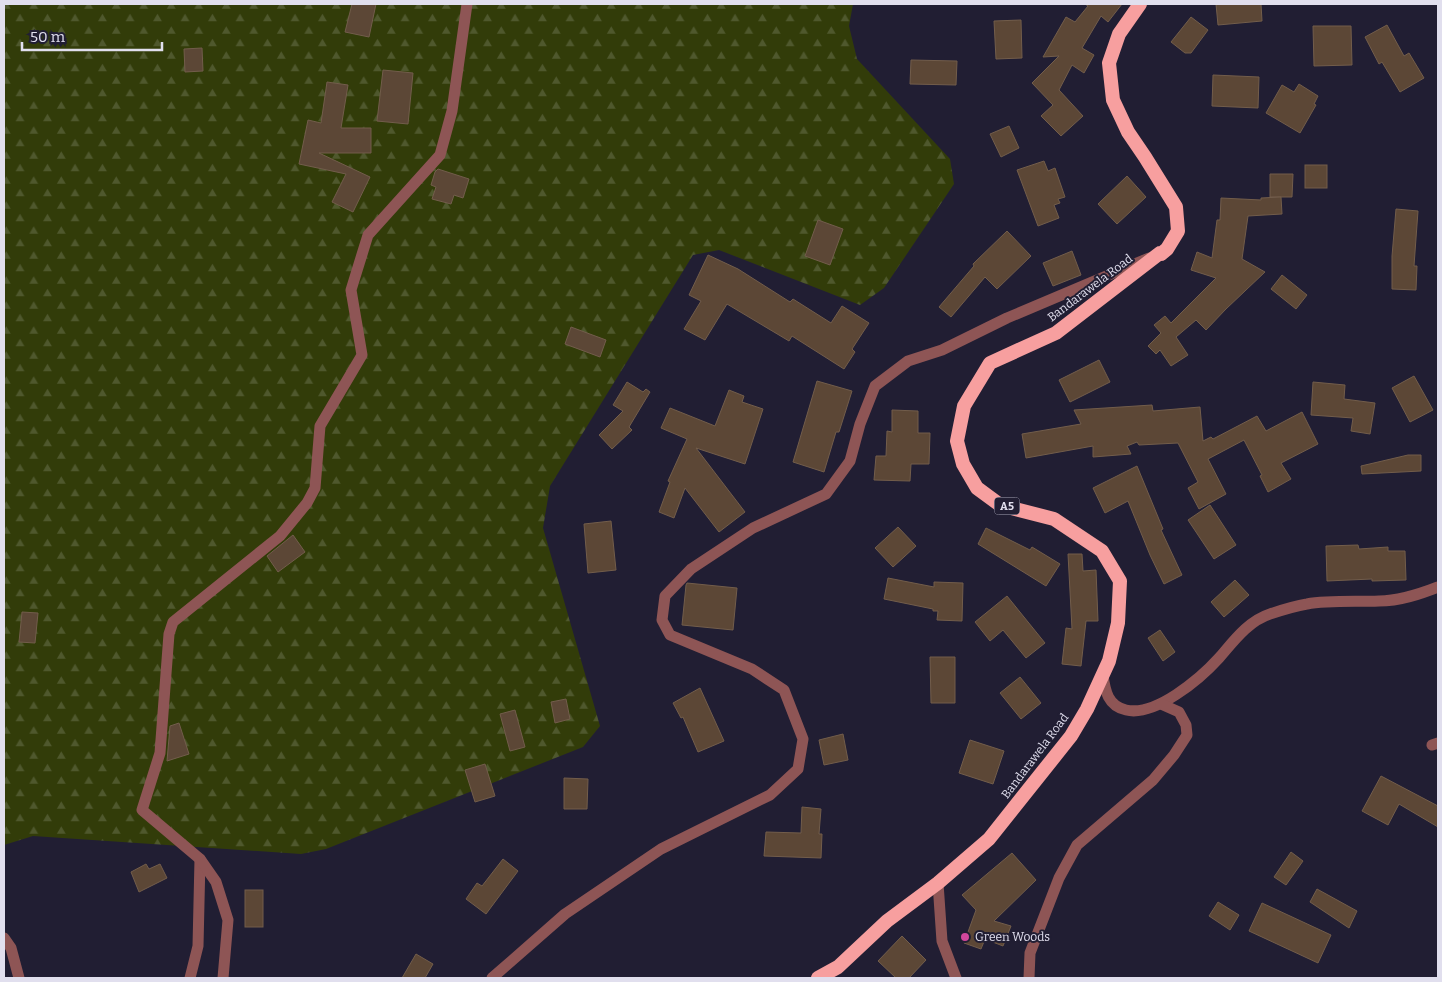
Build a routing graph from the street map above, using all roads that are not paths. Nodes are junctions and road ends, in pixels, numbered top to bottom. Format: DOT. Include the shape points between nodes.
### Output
graph roads {
  1 [pos="467,4"];
  2 [pos="1140,4"];
  3 [pos="1160,253"];
  4 [pos="1438,587"];
  5 [pos="1103,675"];
  6 [pos="1161,704"];
  7 [pos="200,859"];
  8 [pos="938,883"];
  9 [pos="4,938"];
  10 [pos="19,978"];
  11 [pos="190,978"];
  12 [pos="223,978"];
  13 [pos="492,978"];
  14 [pos="818,978"];
  15 [pos="956,978"];
  16 [pos="1029,978"];
  1 -- 7 [label="lane" via="452,111 440,155 368,235 351,290 362,355 320,426 315,488 280,536 172,622 160,753 142,810"];
  2 -- 3 [label="highway, Bandarawela Road / A5" via="1119,34 1109,63 1113,100 1128,132 1176,207 1178,231 1167,249"];
  3 -- 5 [label="highway, Bandarawela Road / A5" via="1056,333 990,363 964,406 957,441 963,464 977,488 1000,505 1054,519 1102,551 1120,581 1118,623"];
  3 -- 13 [label="lane" via="1007,318 942,350 908,361 875,386 850,461 826,494 753,528 691,569 665,596 662,620 670,635 752,669 784,690 803,739 798,769 770,795 661,849 565,914"];
  4 -- 6 [label="lane" via="1418,595 1381,601 1308,604 1268,614 1253,622 1202,675"];
  5 -- 6 [label="lane" via="1105,692 1119,709 1134,712"];
  5 -- 8 [label="highway, Bandarawela Road / A5" via="1071,736 989,839"];
  6 -- 16 [label="lane" via="1179,712 1186,725 1186,735 1153,780 1077,845 1059,878 1030,952"];
  7 -- 11 [label="lane" via="198,946"];
  7 -- 12 [label="lane" via="216,882 228,920"];
  8 -- 14 [label="highway, Bandarawela Road / A5" via="887,921 838,967"];
  8 -- 15 [label="lane" via="942,941"];
  9 -- 10 [label="lane" via="11,948"];
}
